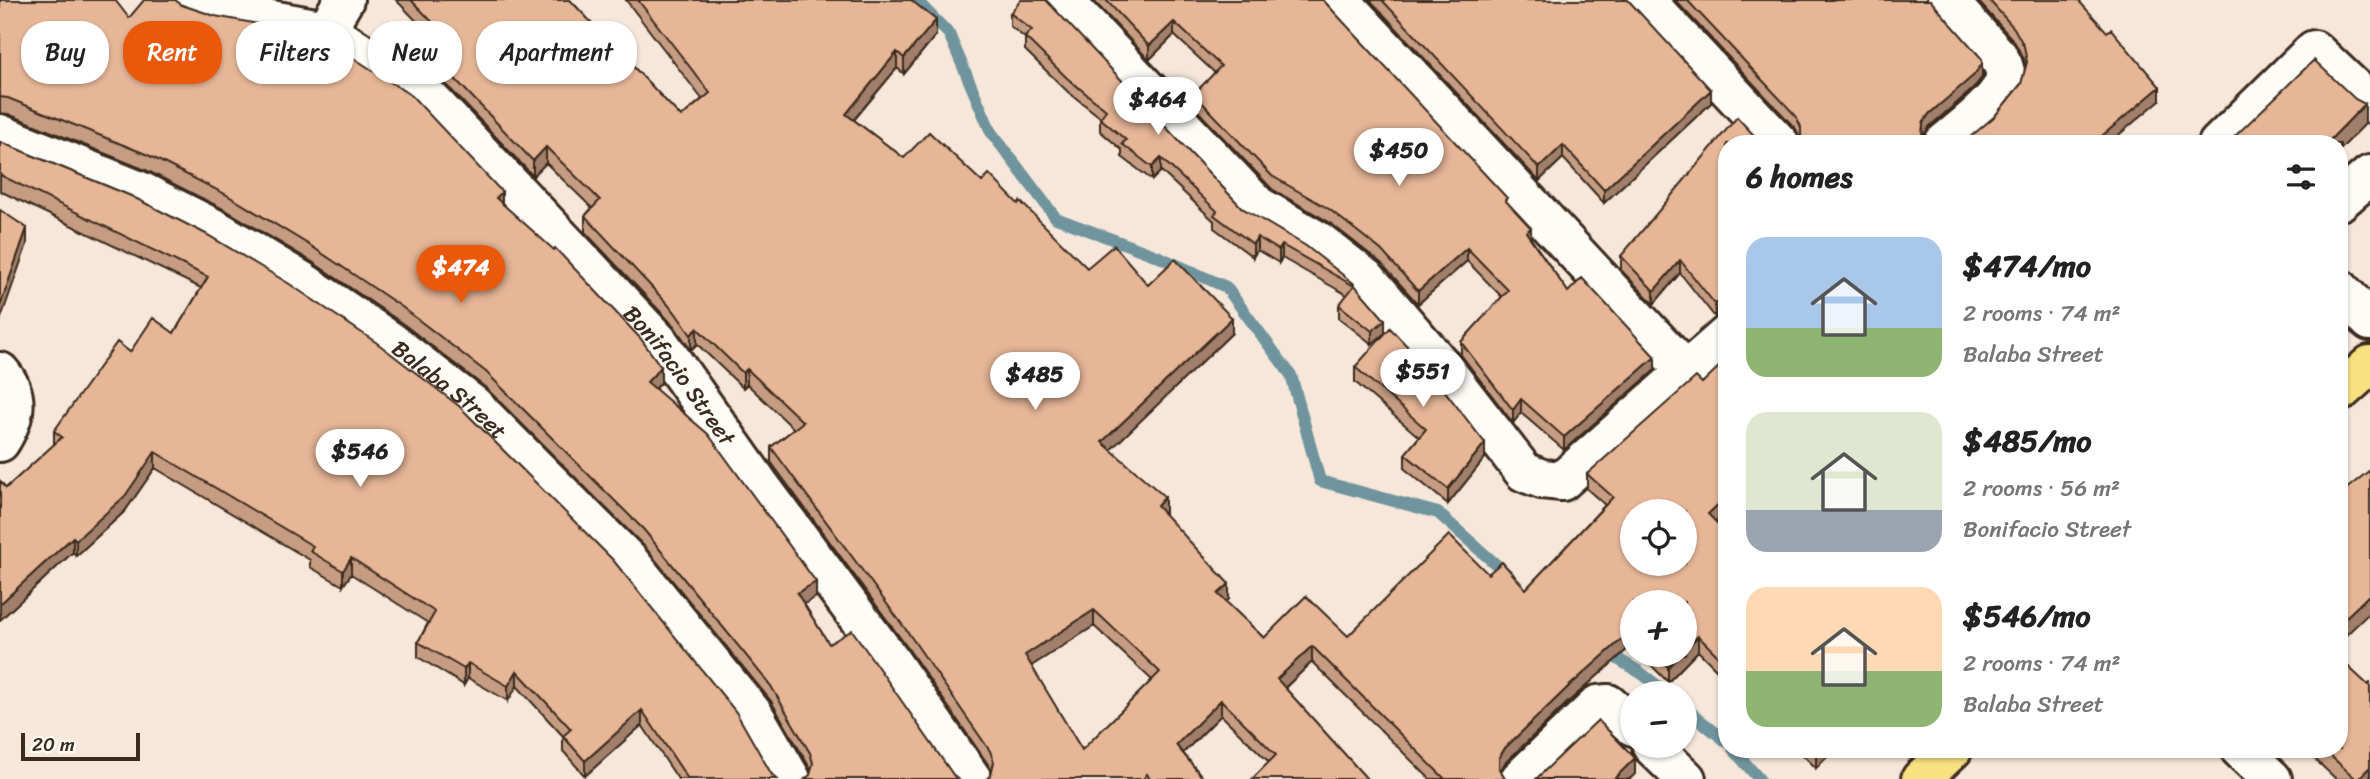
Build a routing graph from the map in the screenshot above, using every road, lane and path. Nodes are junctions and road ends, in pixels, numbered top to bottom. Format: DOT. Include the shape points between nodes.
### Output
graph roads {
  1 [pos="190,0"];
  2 [pos="1063,0"];
  3 [pos="1340,0"];
  4 [pos="1645,0"];
  5 [pos="1947,0"];
  6 [pos="335,15"];
  7 [pos="2370,103"];
  8 [pos="0,134"];
  9 [pos="1772,135"];
  10 [pos="1953,135"];
  11 [pos="2227,135"];
  12 [pos="2370,174"];
  13 [pos="2348,194"];
  14 [pos="2348,298"];
  15 [pos="2370,321"];
  16 [pos="1718,343"];
  17 [pos="2370,365"];
  18 [pos="0,372"];
  19 [pos="1687,372"];
  20 [pos="2348,385"];
  21 [pos="0,442"];
  22 [pos="1620,714"];
  23 [pos="1664,758"];
  24 [pos="1943,758"];
  25 [pos="2250,758"];
  26 [pos="791,779"];
  27 [pos="972,779"];
  28 [pos="1520,779"];
  29 [pos="1686,779"];
  30 [pos="1921,779"];
  31 [pos="2272,779"];
  1 -- 6 [label="street" via="222,11"];
  2 -- 19 [label="street" via="1258,206 1318,241 1368,280 1524,472 1562,481"];
  3 -- 19 [label="street"];
  4 -- 9 [label="street"];
  5 -- 10 [label="street" via="1998,56 2006,78 1991,102"];
  6 -- 27 [label="street, Bonifacio Street" via="426,95 658,341"];
  7 -- 11 [label="street" via="2314,50"];
  8 -- 26 [label="street, Balaba Street" via="140,191 217,230 379,333 472,405 629,561 754,715"];
  12 -- 13 [label="street"];
  14 -- 15 [label="street"];
  16 -- 19 [label="street"];
  17 -- 20 [label="highway"];
  18 -- 21 [label="street" via="14,397 12,424"];
  22 -- 28 [label="street" via="1608,704 1598,705"];
  23 -- 29 [label="street"];
  24 -- 30 [label="highway"];
  25 -- 31 [label="street"];
}
